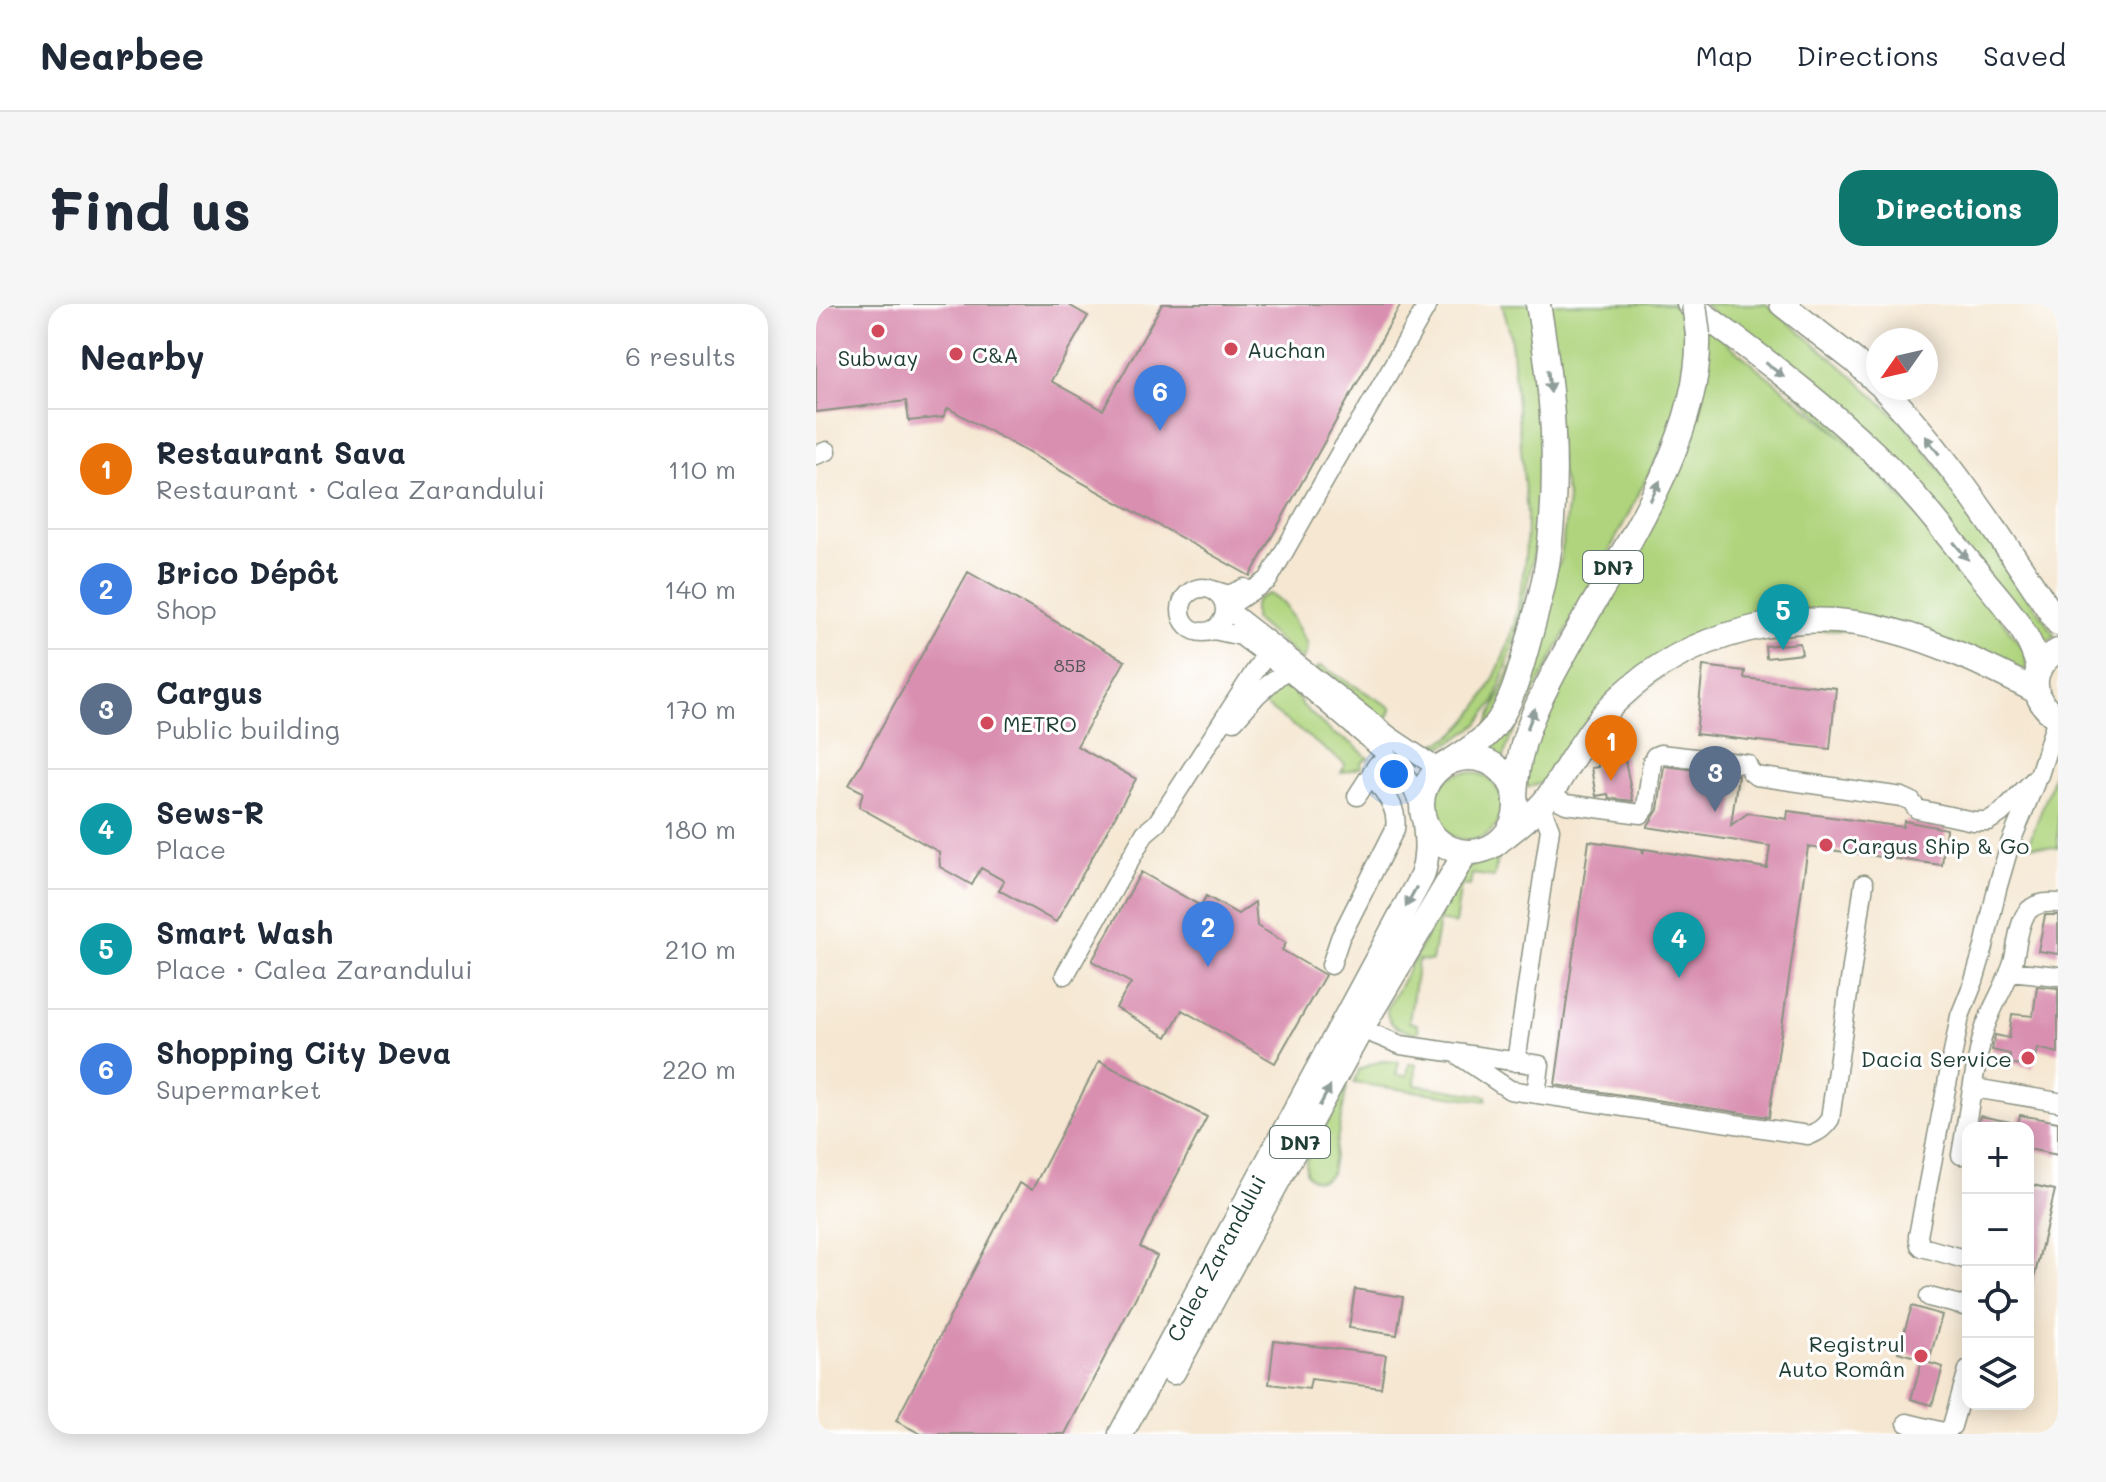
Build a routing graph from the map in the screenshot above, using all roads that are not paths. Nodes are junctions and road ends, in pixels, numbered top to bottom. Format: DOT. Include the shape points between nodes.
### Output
graph roads {
  1 [pos="1416,304"];
  2 [pos="1428,304"];
  3 [pos="1538,304"];
  4 [pos="1691,304"];
  5 [pos="1782,304"];
  6 [pos="1866,372"];
  7 [pos="1894,400"];
  8 [pos="1213,590"];
  9 [pos="1226,608"];
  10 [pos="2058,623"];
  11 [pos="1214,630"];
  12 [pos="2058,651"];
  13 [pos="1266,654"];
  14 [pos="1286,669"];
  15 [pos="2038,680"];
  16 [pos="2058,718"];
  17 [pos="1385,753"];
  18 [pos="1569,764"];
  19 [pos="1445,765"];
  20 [pos="1372,772"];
  21 [pos="2039,775"];
  22 [pos="1357,796"];
  23 [pos="1530,800"];
  24 [pos="1423,816"];
  25 [pos="1161,825"];
  26 [pos="1466,852"];
  27 [pos="1864,884"];
  28 [pos="2058,903"];
  29 [pos="1331,965"];
  30 [pos="2010,971"];
  31 [pos="1065,975"];
  32 [pos="2058,976"];
  33 [pos="1361,1029"];
  34 [pos="1455,1053"];
  35 [pos="1516,1062"];
  36 [pos="1974,1088"];
  37 [pos="1536,1094"];
  38 [pos="2058,1102"];
  39 [pos="1961,1155"];
  40 [pos="1962,1258"];
  41 [pos="1929,1297"];
  42 [pos="1962,1305"];
  43 [pos="1962,1391"];
  44 [pos="1907,1423"];
  45 [pos="1121,1434"];
  46 [pos="1139,1434"];
  1 -- 8 [label="lane" via="1263,577 1229,595"];
  2 -- 9 [label="lane" via="1268,580"];
  3 -- 19 [label="main road, Calea Zarandului / DN7, one-way" via="1553,421 1554,490 1540,597 1502,716 1482,739"];
  4 -- 15 [label="main road, one-way" via="1875,454 1990,587 2031,644"];
  23 -- 4 [label="main road, DN7, one-way, bridge" via="1519,753 1538,702 1643,514 1686,419 1697,374 1698,335"];
  5 -- 6 [label="main road"];
  10 -- 7 [label="main road, one-way" via="1975,501"];
  8 -- 9 [label="lane"];
  8 -- 11 [label="lane" via="1195,589 1181,608 1183,621 1192,630"];
  9 -- 11 [label="lane"];
  9 -- 19 [label="lane" via="1391,737"];
  11 -- 13 [label="lane" via="1241,636"];
  12 -- 15 [label="main road" via="2047,658"];
  13 -- 14 [label="lane"];
  13 -- 25 [label="lane"];
  14 -- 17 [label="lane"];
  14 -- 25 [label="lane" via="1230,727"];
  15 -- 16 [label="main road" via="2040,702"];
  15 -- 18 [label="main road" via="1888,629 1809,622 1750,629 1687,651 1641,679 1599,720"];
  16 -- 21 [label="lane"];
  17 -- 20 [label="lane"];
  17 -- 24 [label="lane" via="1414,790"];
  18 -- 23 [label="main road"];
  18 -- 23 [label="main road"];
  19 -- 23 [label="main road" via="1464,758 1491,763"];
  19 -- 24 [label="main road, Calea Zarandului / DN7" via="1429,780"];
  20 -- 22 [label="lane"];
  20 -- 29 [label="lane" via="1394,807 1395,829"];
  21 -- 23 [label="lane" via="1988,821 1917,809 1902,797 1756,776 1747,764 1660,754 1652,762 1641,814"];
  21 -- 40 [label="lane" via="2010,844 1960,1016 1918,1236 1922,1247"];
  23 -- 26 [label="main road" via="1492,847"];
  23 -- 35 [label="lane" via="1550,829"];
  24 -- 26 [label="main road" via="1442,844"];
  24 -- 45 [label="main road, Calea Zarandului / DN7, one-way" via="1428,850 1422,876"];
  25 -- 31 [label="lane" via="1145,833"];
  26 -- 33 [label="main road, Calea Zarandului / DN7"];
  27 -- 37 [label="lane" via="1830,1119 1821,1129 1808,1135"];
  28 -- 30 [label="lane" via="2029,909"];
  30 -- 32 [label="lane"];
  30 -- 36 [label="lane" via="1989,1014"];
  33 -- 34 [label="lane" via="1401,1045"];
  46 -- 33 [label="main road, Calea Zarandului / DN7, one-way"];
  34 -- 35 [label="lane"];
  34 -- 37 [label="lane" via="1510,1090"];
  35 -- 37 [label="lane" via="1540,1065"];
  36 -- 38 [label="lane"];
  36 -- 39 [label="lane"];
  41 -- 42 [label="lane"];
  43 -- 44 [label="lane" via="1948,1430"];
}
